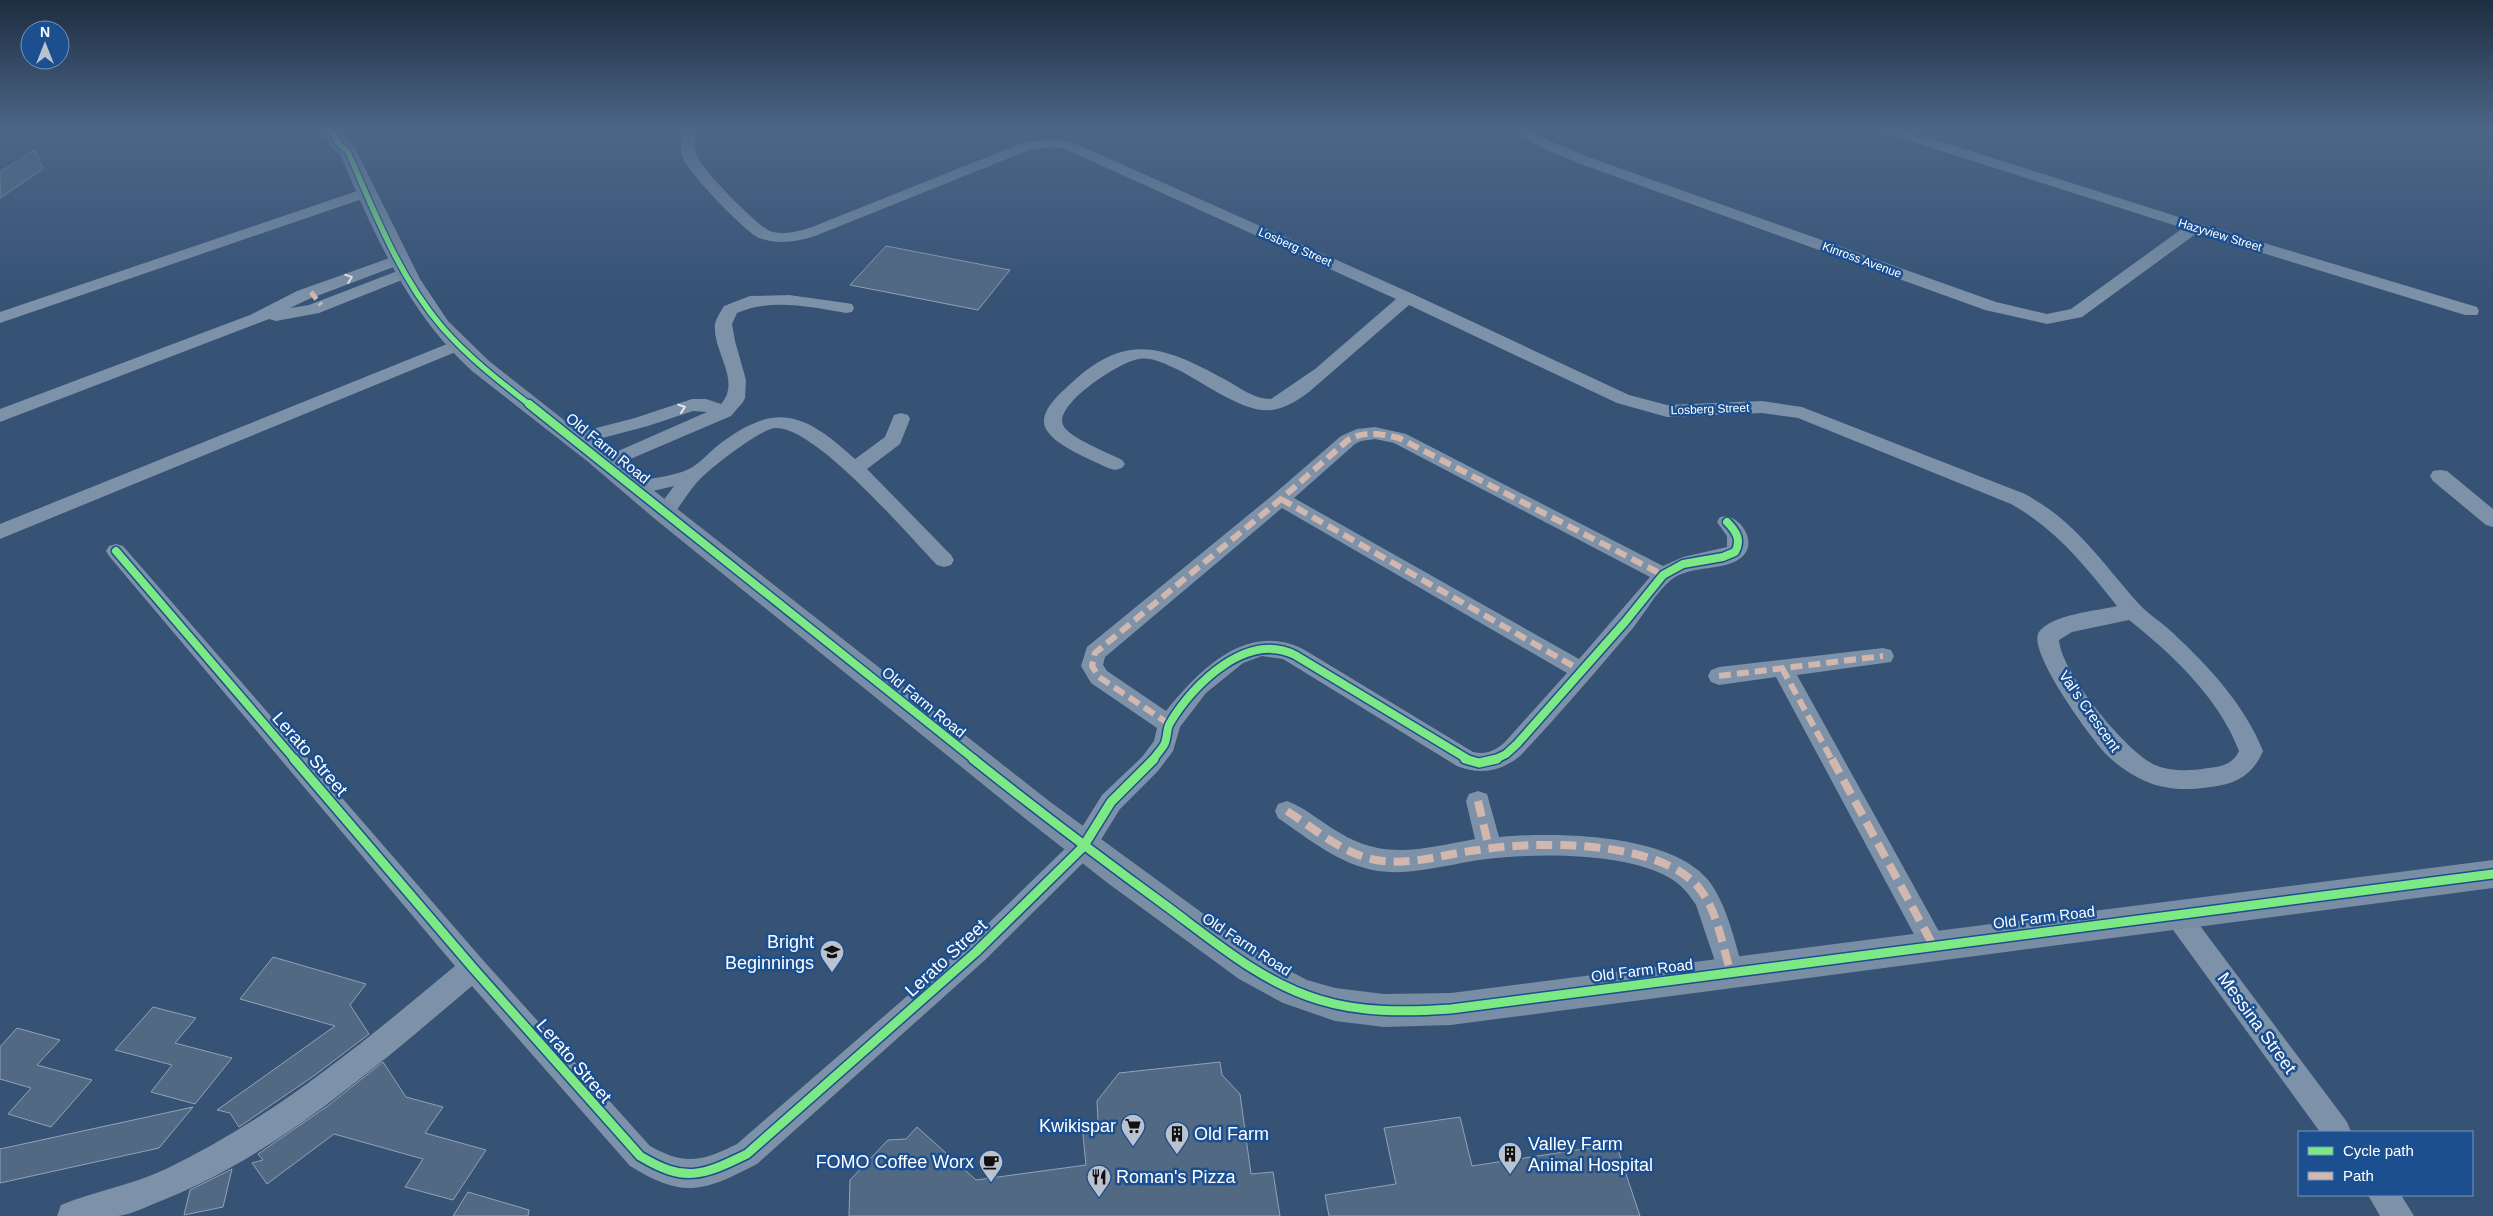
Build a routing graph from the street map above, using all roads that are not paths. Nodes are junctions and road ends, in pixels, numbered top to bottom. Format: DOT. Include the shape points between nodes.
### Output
graph roads {
  1 [pos="363,185"];
  2 [pos="713,185"];
  3 [pos="931,185"];
  4 [pos="1155,185"];
  5 [pos="1650,185"];
  6 [pos="2062,185"];
  7 [pos="366,193"];
  8 [pos="2195,227"];
  9 [pos="402,266"];
  10 [pos="1407,298"];
  11 [pos="846,308"];
  12 [pos="2470,311"];
  13 [pos="0,318"];
  14 [pos="457,344"];
  15 [pos="724,412"];
  16 [pos="0,416"];
  17 [pos="901,419"];
  18 [pos="576,440"];
  19 [pos="1884,447"];
  20 [pos="607,463"];
  21 [pos="1114,464"];
  22 [pos="856,468"];
  23 [pos="699,471"];
  24 [pos="2440,476"];
  25 [pos="636,488"];
  26 [pos="1281,499"];
  27 [pos="664,513"];
  28 [pos="2493,520"];
  29 [pos="1727,522"];
  30 [pos="0,532"];
  31 [pos="116,550"];
  32 [pos="944,560"];
  33 [pos="1664,575"];
  34 [pos="2133,611"];
  35 [pos="1883,656"];
  36 [pos="1782,668"];
  37 [pos="1582,671"];
  38 [pos="1719,676"];
  39 [pos="1169,724"];
  40 [pos="1478,801"];
  41 [pos="1287,810"];
  42 [pos="1082,847"];
  43 [pos="1488,848"];
  44 [pos="2493,874"];
  45 [pos="2177,914"];
  46 [pos="1933,945"];
  47 [pos="473,968"];
  48 [pos="1731,973"];
  49 [pos="2336,1131"];
  50 [pos="2384,1196"];
  51 [pos="72,1216"];
  52 [pos="2398,1216"];
  1 -- 7 [label="street, Old Farm Road"];
  2 -- 3 [label="street, Losberg Street" via="758,232 792,237 824,228"];
  4 -- 10 [label="street, Losberg Street"];
  5 -- 8 [label="street, Kinross Avenue" via="1991,306 2034,318 2063,317 2086,308"];
  6 -- 8 [label="street, Hazyview Street"];
  7 -- 9 [label="street, Old Farm Road"];
  7 -- 13 [label="street"];
  8 -- 12 [label="street, Hazyview Street"];
  9 -- 14 [label="street, Old Farm Road"];
  9 -- 16 [label="street" via="313,308 256,319"];
  10 -- 19 [label="street, Losberg Street" via="1634,404 1667,410 1762,407 1802,413"];
  10 -- 21 [label="street" via="1302,389 1277,404 1249,401 1152,354 1132,354 1113,362 1064,398 1052,419 1055,429"];
  11 -- 15 [label="street" via="765,300 732,308 724,316 722,326 738,383 732,406"];
  14 -- 18 [label="street, Old Farm Road" via="492,376"];
  14 -- 30 [label="street"];
  18 -- 15 [label="street, one-way" via="692,405 706,405"];
  15 -- 20 [label="street"];
  17 -- 22 [label="street" via="893,440"];
  18 -- 20 [label="street, Old Farm Road"];
  19 -- 34 [label="street, Val's Crescent" via="2018,499 2046,514 2074,540"];
  20 -- 25 [label="street, Old Farm Road"];
  22 -- 23 [label="street" via="804,428 781,422 758,428"];
  22 -- 32 [label="street"];
  24 -- 28 [label="street"];
  25 -- 27 [label="street, Old Farm Road"];
  25 -- 27 [label="street" via="693,475"];
  26 -- 33 [label="street" via="1348,440 1357,435 1389,435"];
  26 -- 37 [label="street"];
  26 -- 39 [label="street" via="1095,653 1092,666 1099,677"];
  27 -- 42 [label="street, Old Farm Road"];
  29 -- 33 [label="street" via="1737,533 1735,552 1683,564"];
  31 -- 47 [label="street, Lerato Street"];
  33 -- 37 [label="street"];
  34 -- 34 [label="street, Val's Crescent" via="2066,625 2048,636 2055,662 2085,710 2117,752 2134,765 2158,776 2206,779 2241,768 2251,751 2239,724 2157,630"];
  35 -- 36 [label="street"];
  36 -- 38 [label="street"];
  36 -- 46 [label="street"];
  37 -- 39 [label="street" via="1510,752 1486,762 1472,763 1331,675 1295,655 1272,649 1248,651 1220,666 1198,686"];
  39 -- 42 [label="street, Lerato Street" via="1165,744 1150,764 1111,802"];
  40 -- 43 [label="street"];
  41 -- 43 [label="street" via="1341,845 1374,859 1410,862"];
  42 -- 47 [label="street, Lerato Street" via="976,952 782,1125 747,1154 715,1170 686,1175 662,1169 640,1156"];
  42 -- 48 [label="street, Old Farm Road" via="1248,964 1291,989 1344,1007 1400,1012 1451,1009"];
  43 -- 48 [label="street" via="1545,845 1604,849 1636,855 1683,872 1705,899"];
  44 -- 45 [label="street, Old Farm Road"];
  45 -- 46 [label="street, Old Farm Road"];
  45 -- 49 [label="street, Messina Street"];
  46 -- 48 [label="street, Old Farm Road"];
  47 -- 51 [label="street" via="358,1063 239,1145 173,1180"];
  50 -- 52 [label="street"];
}
